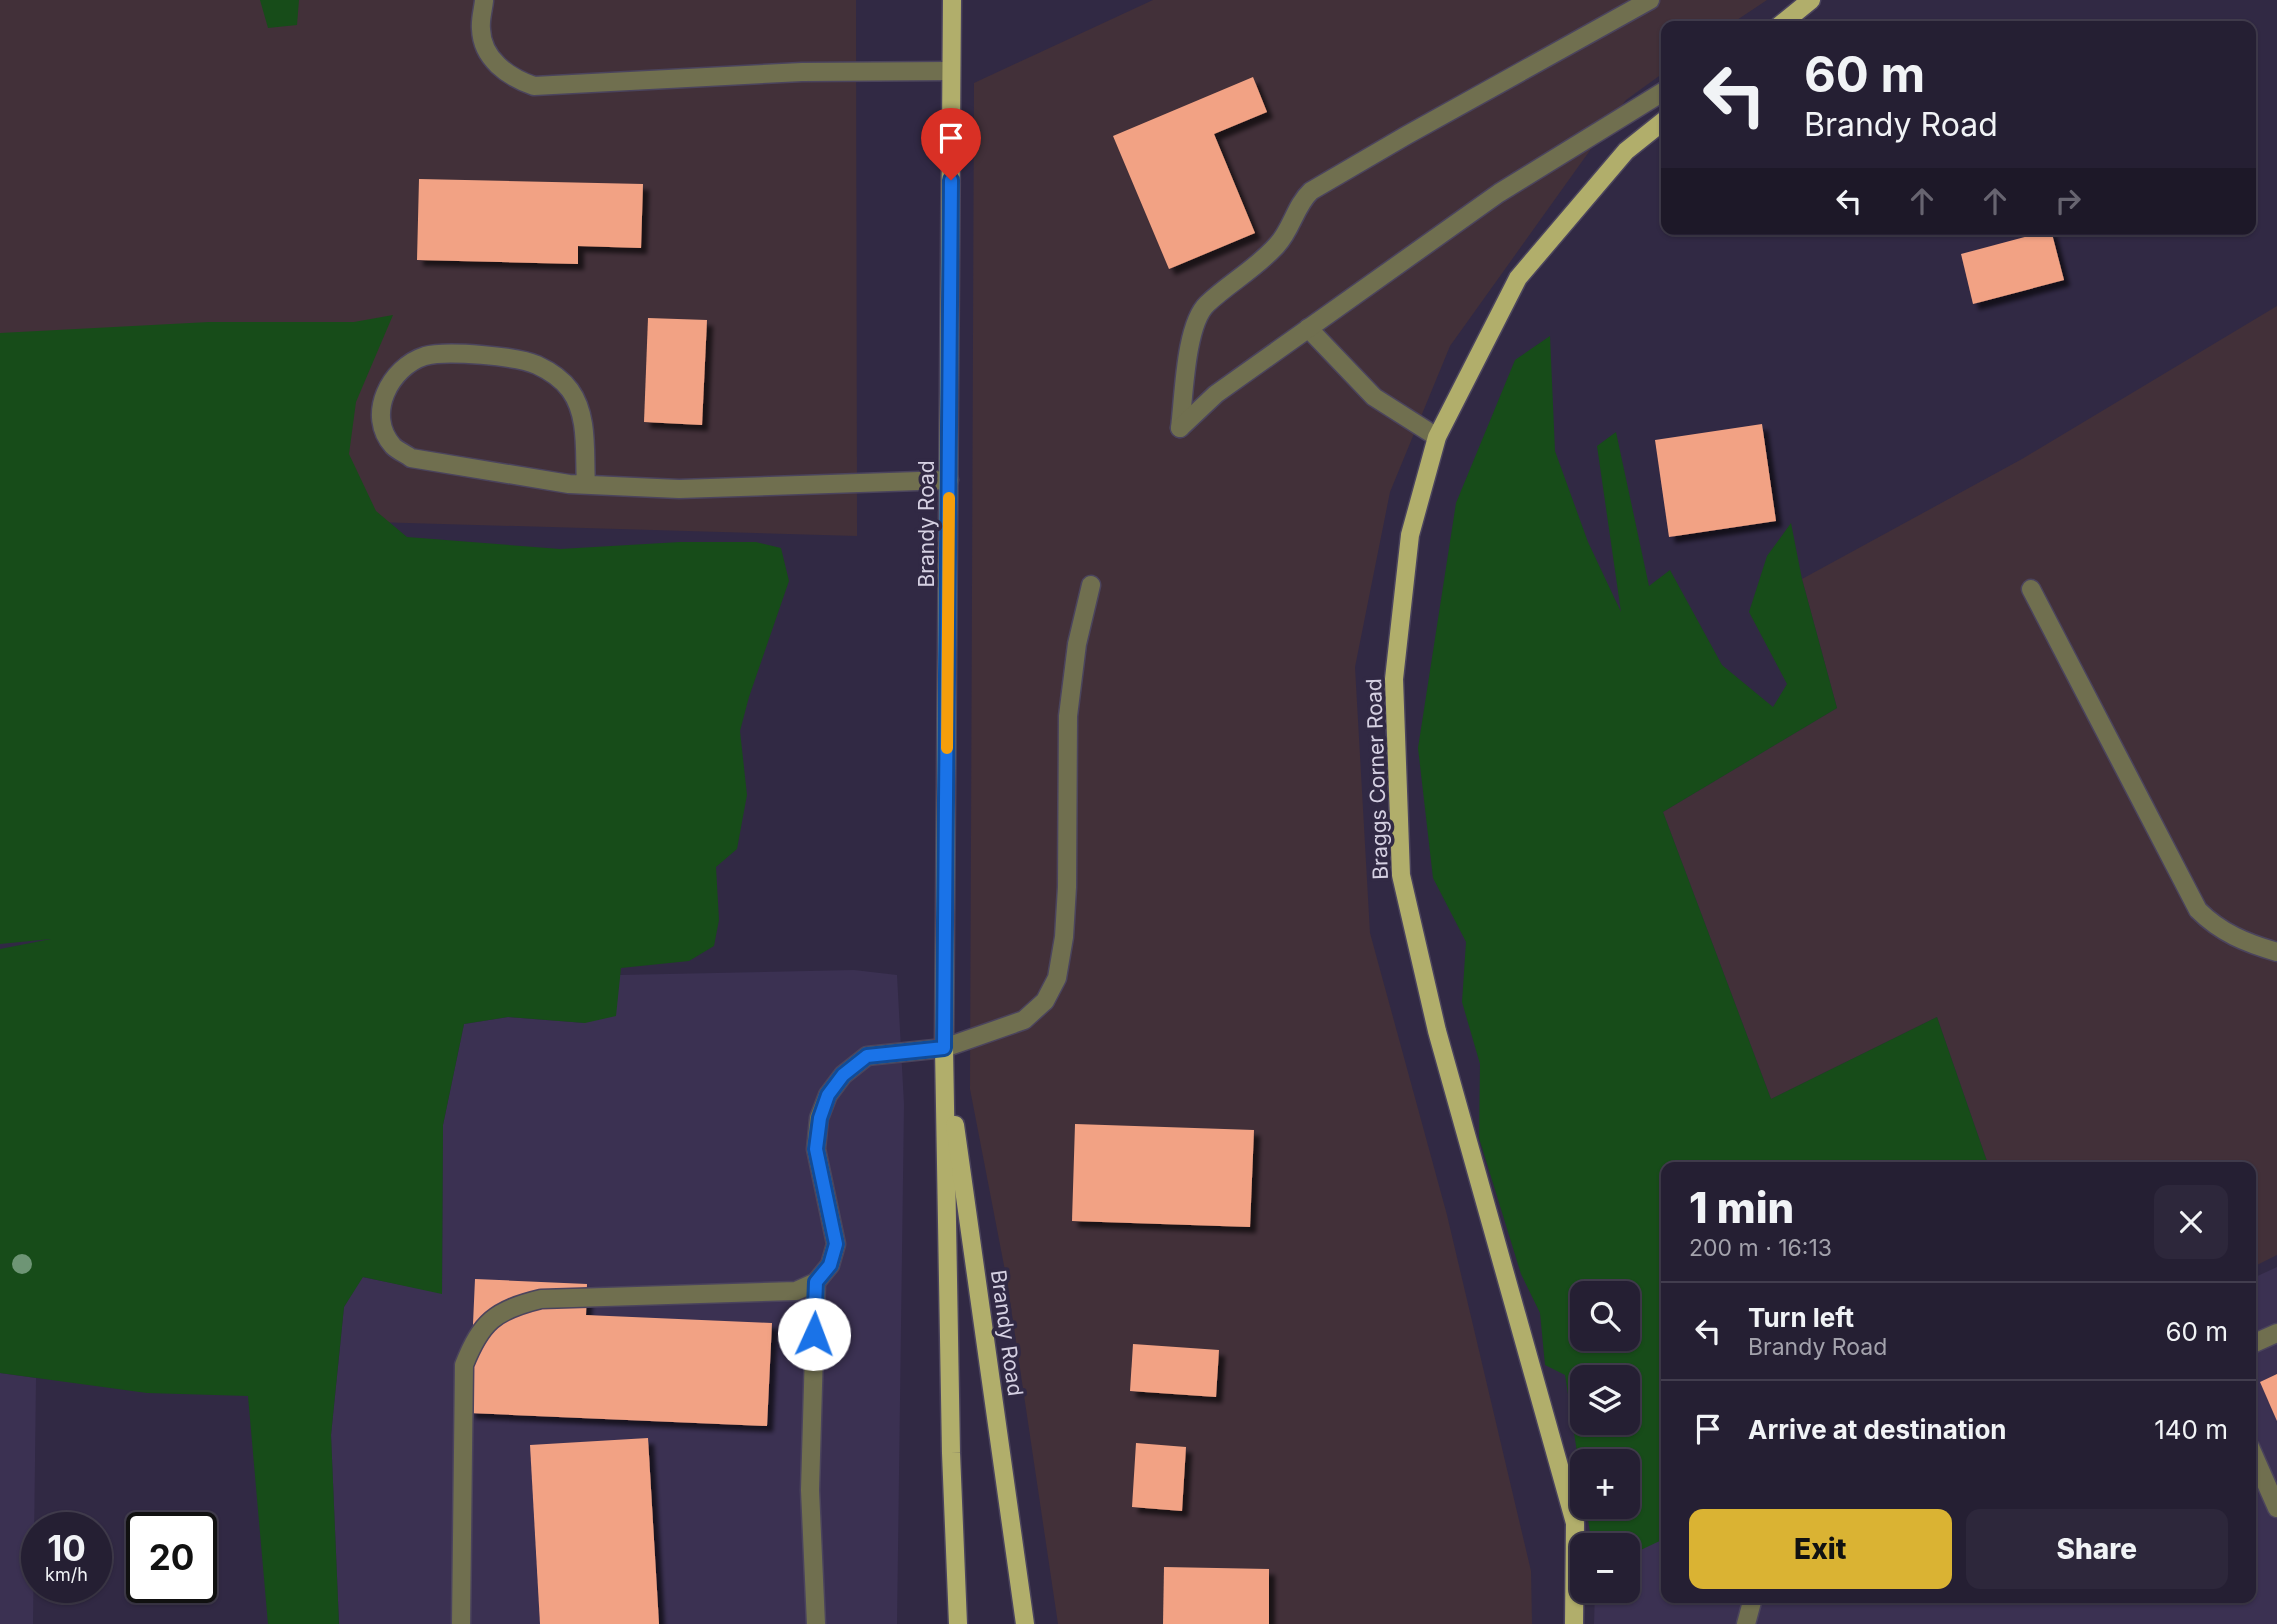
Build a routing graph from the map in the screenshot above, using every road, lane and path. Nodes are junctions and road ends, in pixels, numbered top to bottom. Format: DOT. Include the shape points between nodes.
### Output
graph roads {
  1 [pos="952,0"];
  2 [pos="1650,0"];
  3 [pos="1811,0"];
  4 [pos="484,1"];
  5 [pos="1776,21"];
  6 [pos="1785,21"];
  7 [pos="951,71"];
  8 [pos="1661,93"];
  9 [pos="1661,123"];
  10 [pos="1308,328"];
  11 [pos="1437,438"];
  12 [pos="949,481"];
  13 [pos="586,484"];
  14 [pos="1091,585"];
  15 [pos="2031,589"];
  16 [pos="2277,952"];
  17 [pos="944,1048"];
  18 [pos="816,1282"];
  19 [pos="2277,1333"];
  20 [pos="2256,1342"];
  21 [pos="2256,1461"];
  22 [pos="2277,1508"];
  23 [pos="1752,1603"];
  24 [pos="461,1624"];
  25 [pos="816,1624"];
  26 [pos="958,1624"];
  27 [pos="1025,1624"];
  28 [pos="1574,1624"];
  29 [pos="1746,1624"];
  1 -- 7 [label="main road, Brandy Road"];
  2 -- 10 [label="lane" via="1311,191 1277,246 1204,306 1192,328 1180,428 1216,394"];
  3 -- 5 [label="lane"];
  3 -- 6 [label="main road"];
  4 -- 7 [label="lane" via="481,30 486,48 499,68 534,86 803,72"];
  7 -- 12 [label="main road, Brandy Road"];
  8 -- 10 [label="lane" via="1499,193"];
  9 -- 11 [label="main road, Braggs Corner Road" via="1626,151 1518,278"];
  10 -- 11 [label="lane" via="1374,397"];
  11 -- 28 [label="main road, Braggs Corner Road" via="1410,536 1394,679 1401,875 1437,1031 1575,1523"];
  12 -- 13 [label="lane" via="678,489"];
  12 -- 17 [label="main road, Brandy Road"];
  13 -- 13 [label="lane" via="411,458 393,446 383,427 381,406 387,387 403,368 426,356 463,352 534,363 557,376 571,391 582,415"];
  14 -- 17 [label="lane" via="1077,644 1068,716 1067,887 1057,978 1045,1002 1024,1020"];
  15 -- 16 [label="lane" via="2198,910 2213,925 2243,942"];
  17 -- 18 [label="lane" via="867,1056 843,1075 828,1095 816,1149 836,1244 830,1265"];
  17 -- 26 [label="main road, Brandy Road"];
  17 -- 27 [label="main road, Brandy Road"];
  18 -- 24 [label="lane" via="796,1291 541,1299 513,1305 494,1317 475,1338 464,1365"];
  18 -- 25 [label="lane" via="810,1490"];
  19 -- 20 [label="lane"];
  21 -- 22 [label="lane"];
  23 -- 29 [label="lane"];
}
